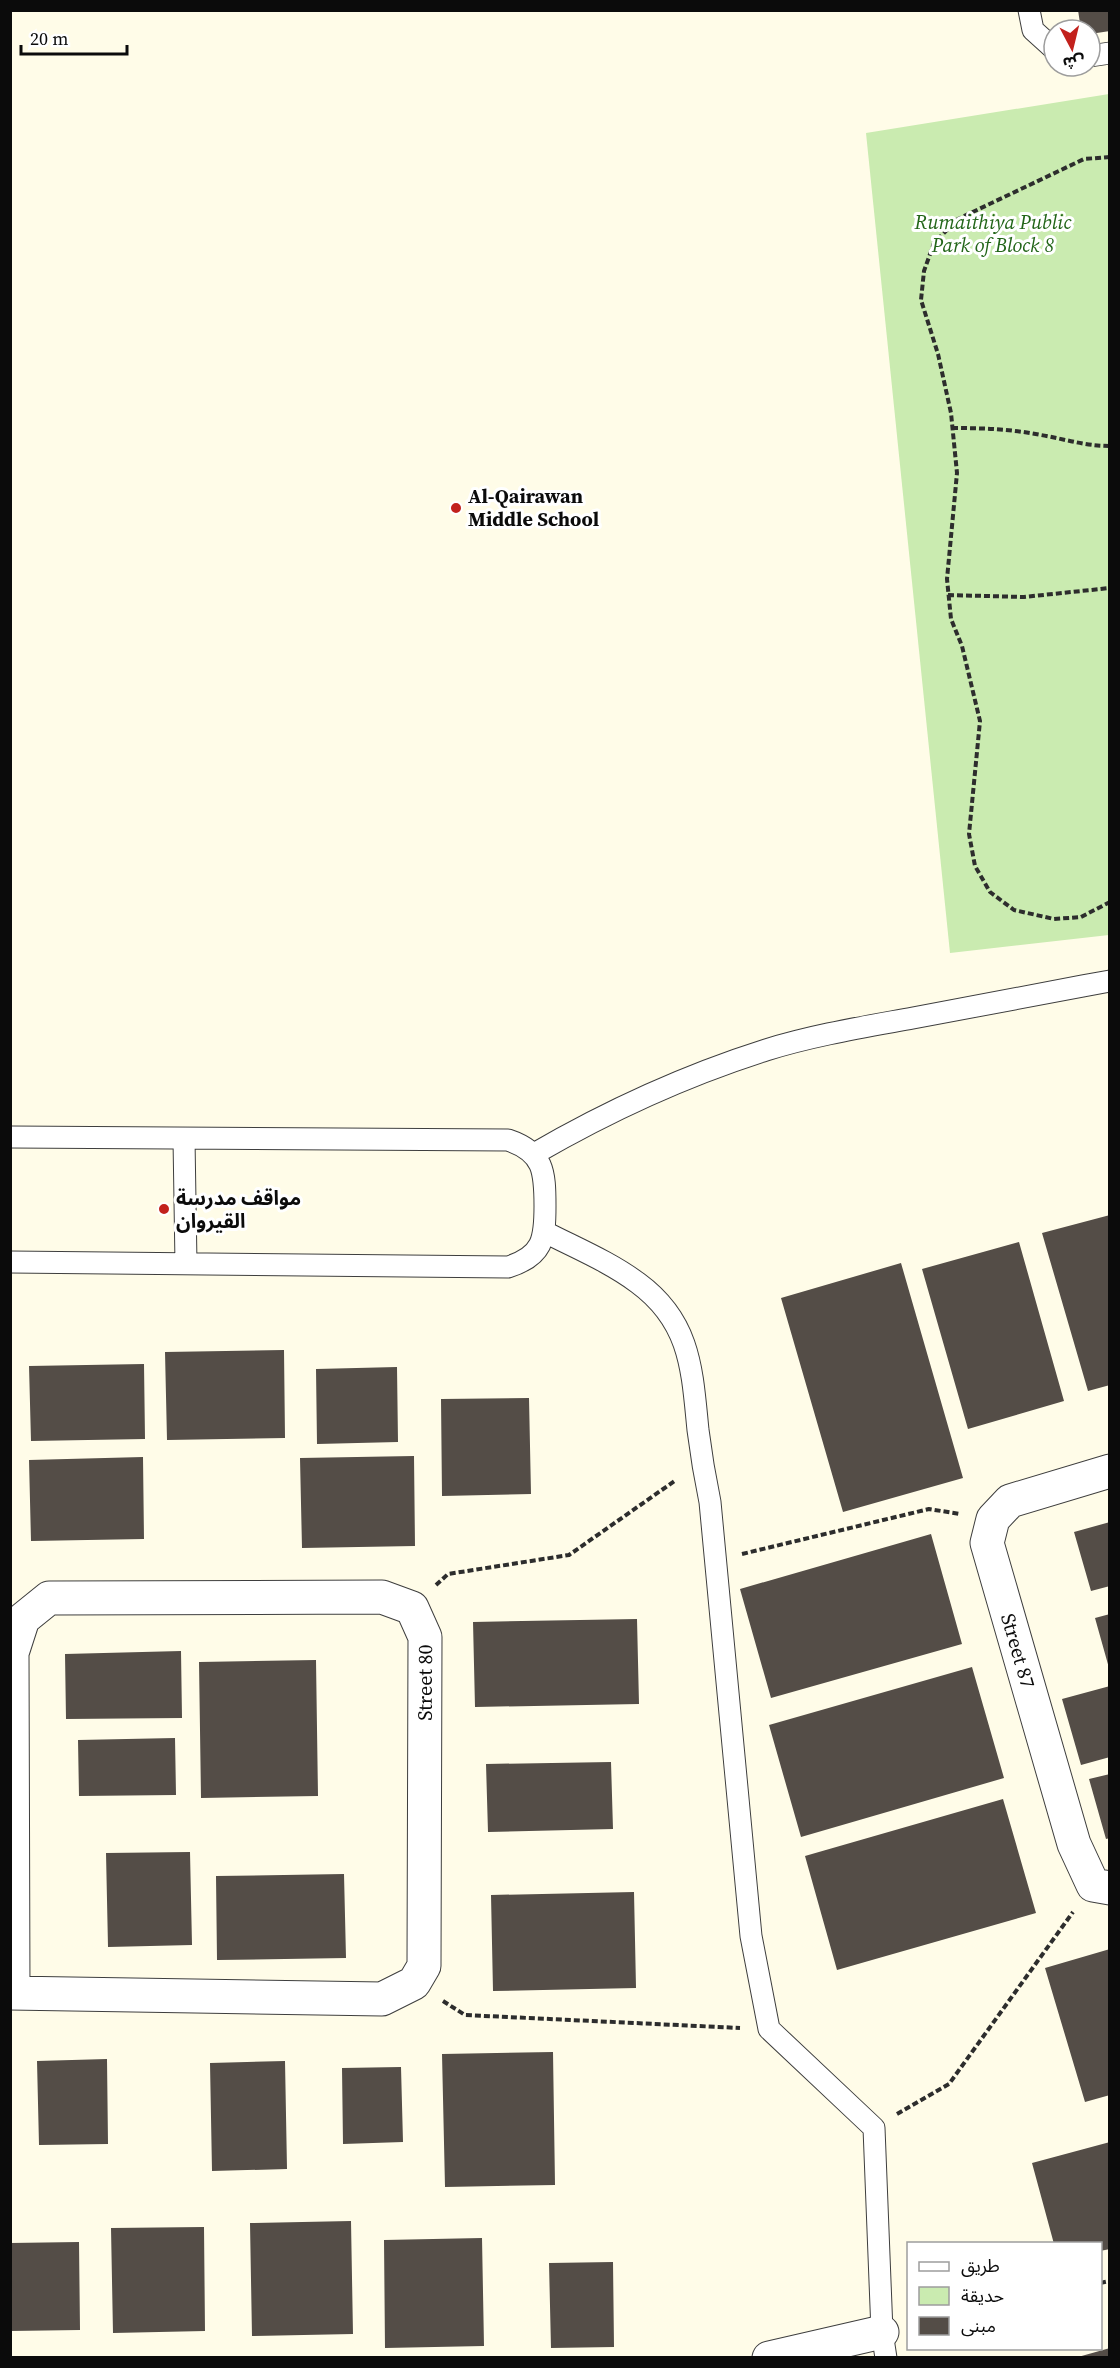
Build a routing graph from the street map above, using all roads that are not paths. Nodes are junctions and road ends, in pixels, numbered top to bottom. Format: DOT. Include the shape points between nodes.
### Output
graph roads {
  1 [pos="1029,10"];
  2 [pos="1042,38"];
  3 [pos="1110,981"];
  4 [pos="10,1137"];
  5 [pos="184,1139"];
  6 [pos="534,1154"];
  7 [pos="545,1232"];
  8 [pos="10,1262"];
  9 [pos="186,1264"];
  10 [pos="1110,1471"];
  11 [pos="1101,1886"];
  12 [pos="12,1993"];
  13 [pos="884,2345"];
  14 [pos="769,2358"];
  1 -- 2 [label="lane" via="1033,30"];
  3 -- 6 [label="lane" via="831,1033 768,1049 648,1094"];
  4 -- 5 [label="lane"];
  5 -- 6 [label="lane" via="508,1140 522,1144"];
  5 -- 9 [label="lane"];
  6 -- 7 [label="lane" via="545,1178"];
  7 -- 9 [label="lane" via="533,1255 508,1267"];
  7 -- 13 [label="lane" via="637,1282 654,1296 683,1340 691,1364 701,1462 710,1502 751,1936 769,2029 874,2128"];
  8 -- 9 [label="lane"];
  10 -- 11 [label="street, Street 87" via="1010,1501 993,1520 987,1544 1074,1844"];
  12 -- 12 [label="street, Street 80" via="12,1653 23,1619 50,1598 382,1597 412,1608 425,1637 424,1966 414,1983 382,1999"];
  13 -- 14 [label="street"];
}
